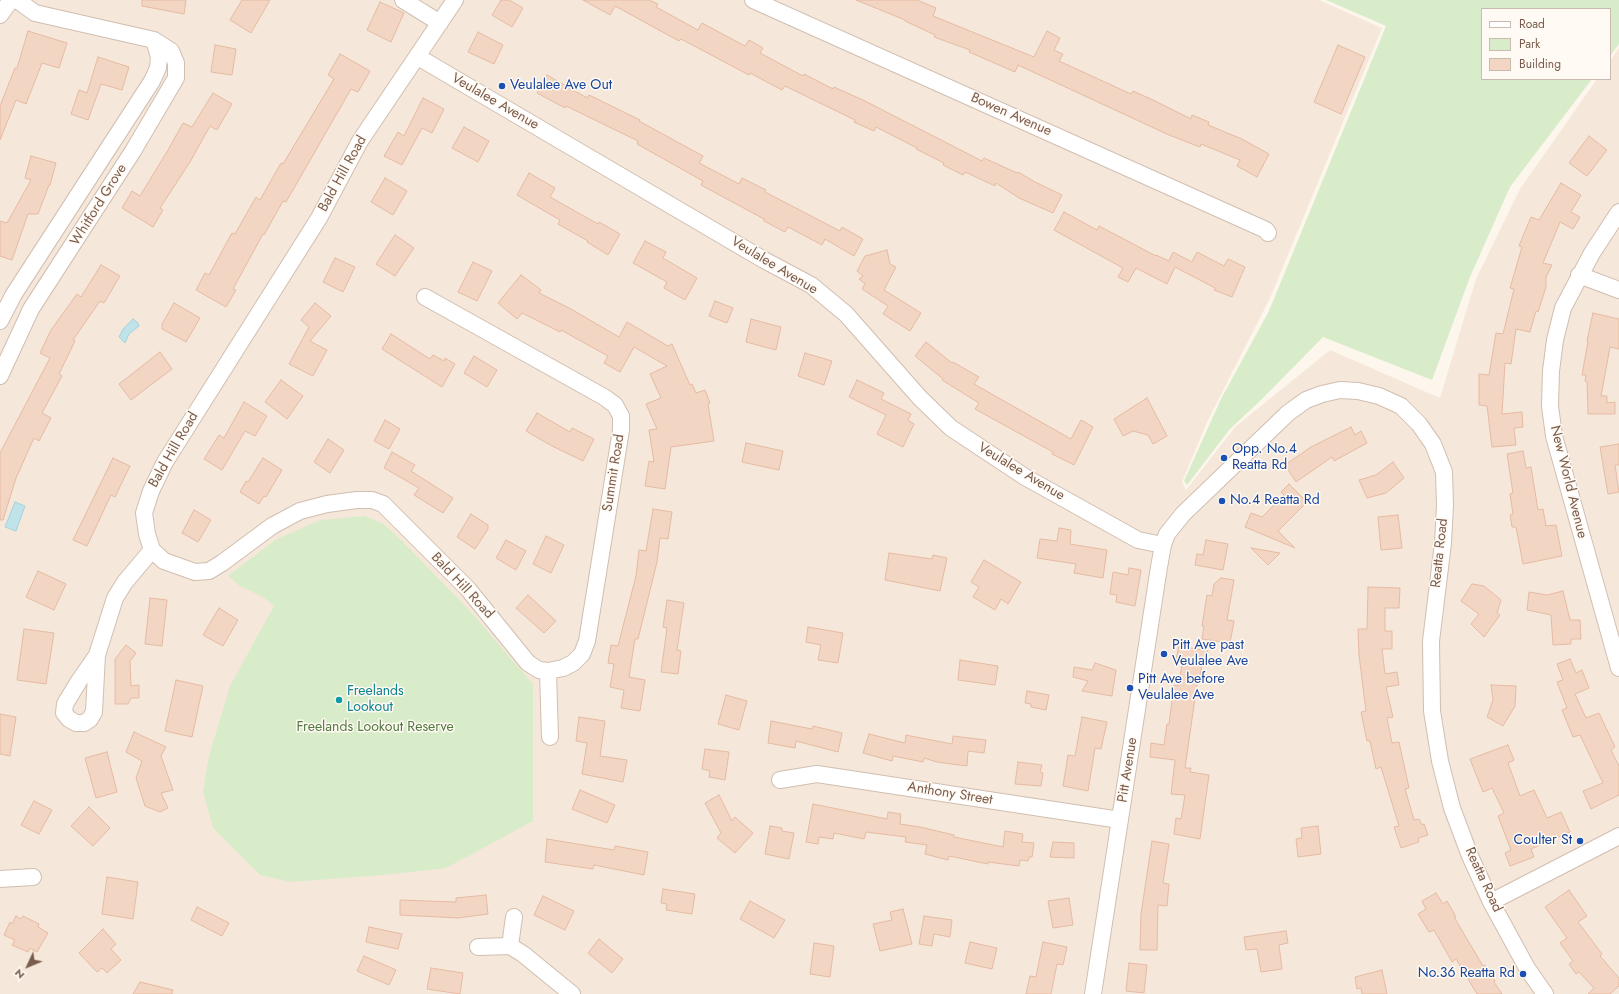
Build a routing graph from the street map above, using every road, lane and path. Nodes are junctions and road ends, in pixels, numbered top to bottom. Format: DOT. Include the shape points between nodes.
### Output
graph roads {
  1 [pos="11,0"];
  2 [pos="17,0"];
  3 [pos="403,0"];
  4 [pos="455,0"];
  5 [pos="753,0"];
  6 [pos="0,16"];
  7 [pos="440,23"];
  8 [pos="154,40"];
  9 [pos="418,57"];
  10 [pos="1619,212"];
  11 [pos="1268,233"];
  12 [pos="1579,275"];
  13 [pos="1619,290"];
  14 [pos="425,297"];
  15 [pos="0,321"];
  16 [pos="0,376"];
  17 [pos="1163,545"];
  18 [pos="152,550"];
  19 [pos="1614,629"];
  20 [pos="97,655"];
  21 [pos="1619,668"];
  22 [pos="548,672"];
  23 [pos="550,737"];
  24 [pos="780,780"];
  25 [pos="1120,820"];
  26 [pos="1619,836"];
  27 [pos="33,877"];
  28 [pos="0,879"];
  29 [pos="1491,902"];
  30 [pos="514,917"];
  31 [pos="510,946"];
  32 [pos="478,947"];
  33 [pos="572,994"];
  34 [pos="1093,994"];
  35 [pos="1545,994"];
  1 -- 6 [label="street"];
  2 -- 8 [label="street, Whitford Grove" via="35,13"];
  3 -- 7 [label="street"];
  4 -- 7 [label="street, Bald Hill Road"];
  5 -- 11 [label="street, Bowen Avenue" via="1259,226"];
  7 -- 9 [label="street, Bald Hill Road"];
  8 -- 15 [label="street, Whitford Grove" via="159,57 158,68 152,81 14,294"];
  8 -- 16 [label="street, Whitford Grove" via="171,51 176,63 176,78 133,151 31,309"];
  9 -- 17 [label="street, Veulalee Avenue" via="811,285 846,314 920,398 951,428 1025,477 1138,540"];
  9 -- 18 [label="street, Bald Hill Road" via="360,141 319,218 165,462 144,513"];
  10 -- 12 [label="street, New World Avenue"];
  12 -- 13 [label="street"];
  12 -- 19 [label="street, New World Avenue" via="1563,308 1551,371 1550,406 1554,436"];
  14 -- 22 [label="street, Summit Road" via="604,398 615,406 621,416 621,430 587,641 582,654 573,663"];
  17 -- 25 [label="street, Pitt Avenue"];
  17 -- 29 [label="street, Reatta Road" via="1167,534 1183,514 1288,412 1306,400 1340,390 1358,391 1379,396 1401,406 1420,424 1433,444 1444,472 1443,543 1431,641 1432,711 1440,761 1452,808"];
  18 -- 20 [label="street" via="115,598"];
  18 -- 22 [label="street, Bald Hill Road" via="164,561 179,568 195,572 209,571 272,526 300,510 327,504 372,500 383,504 468,589 528,662 539,670"];
  19 -- 21 [label="street, New World Avenue"];
  22 -- 23 [label="street"];
  24 -- 25 [label="street, Anthony Street" via="817,774"];
  25 -- 34 [label="street, Pitt Avenue"];
  26 -- 29 [label="street"];
  27 -- 28 [label="street"];
  29 -- 35 [label="street, Reatta Road" via="1527,968"];
  30 -- 31 [label="street"];
  31 -- 32 [label="street"];
  31 -- 33 [label="street"];
}
